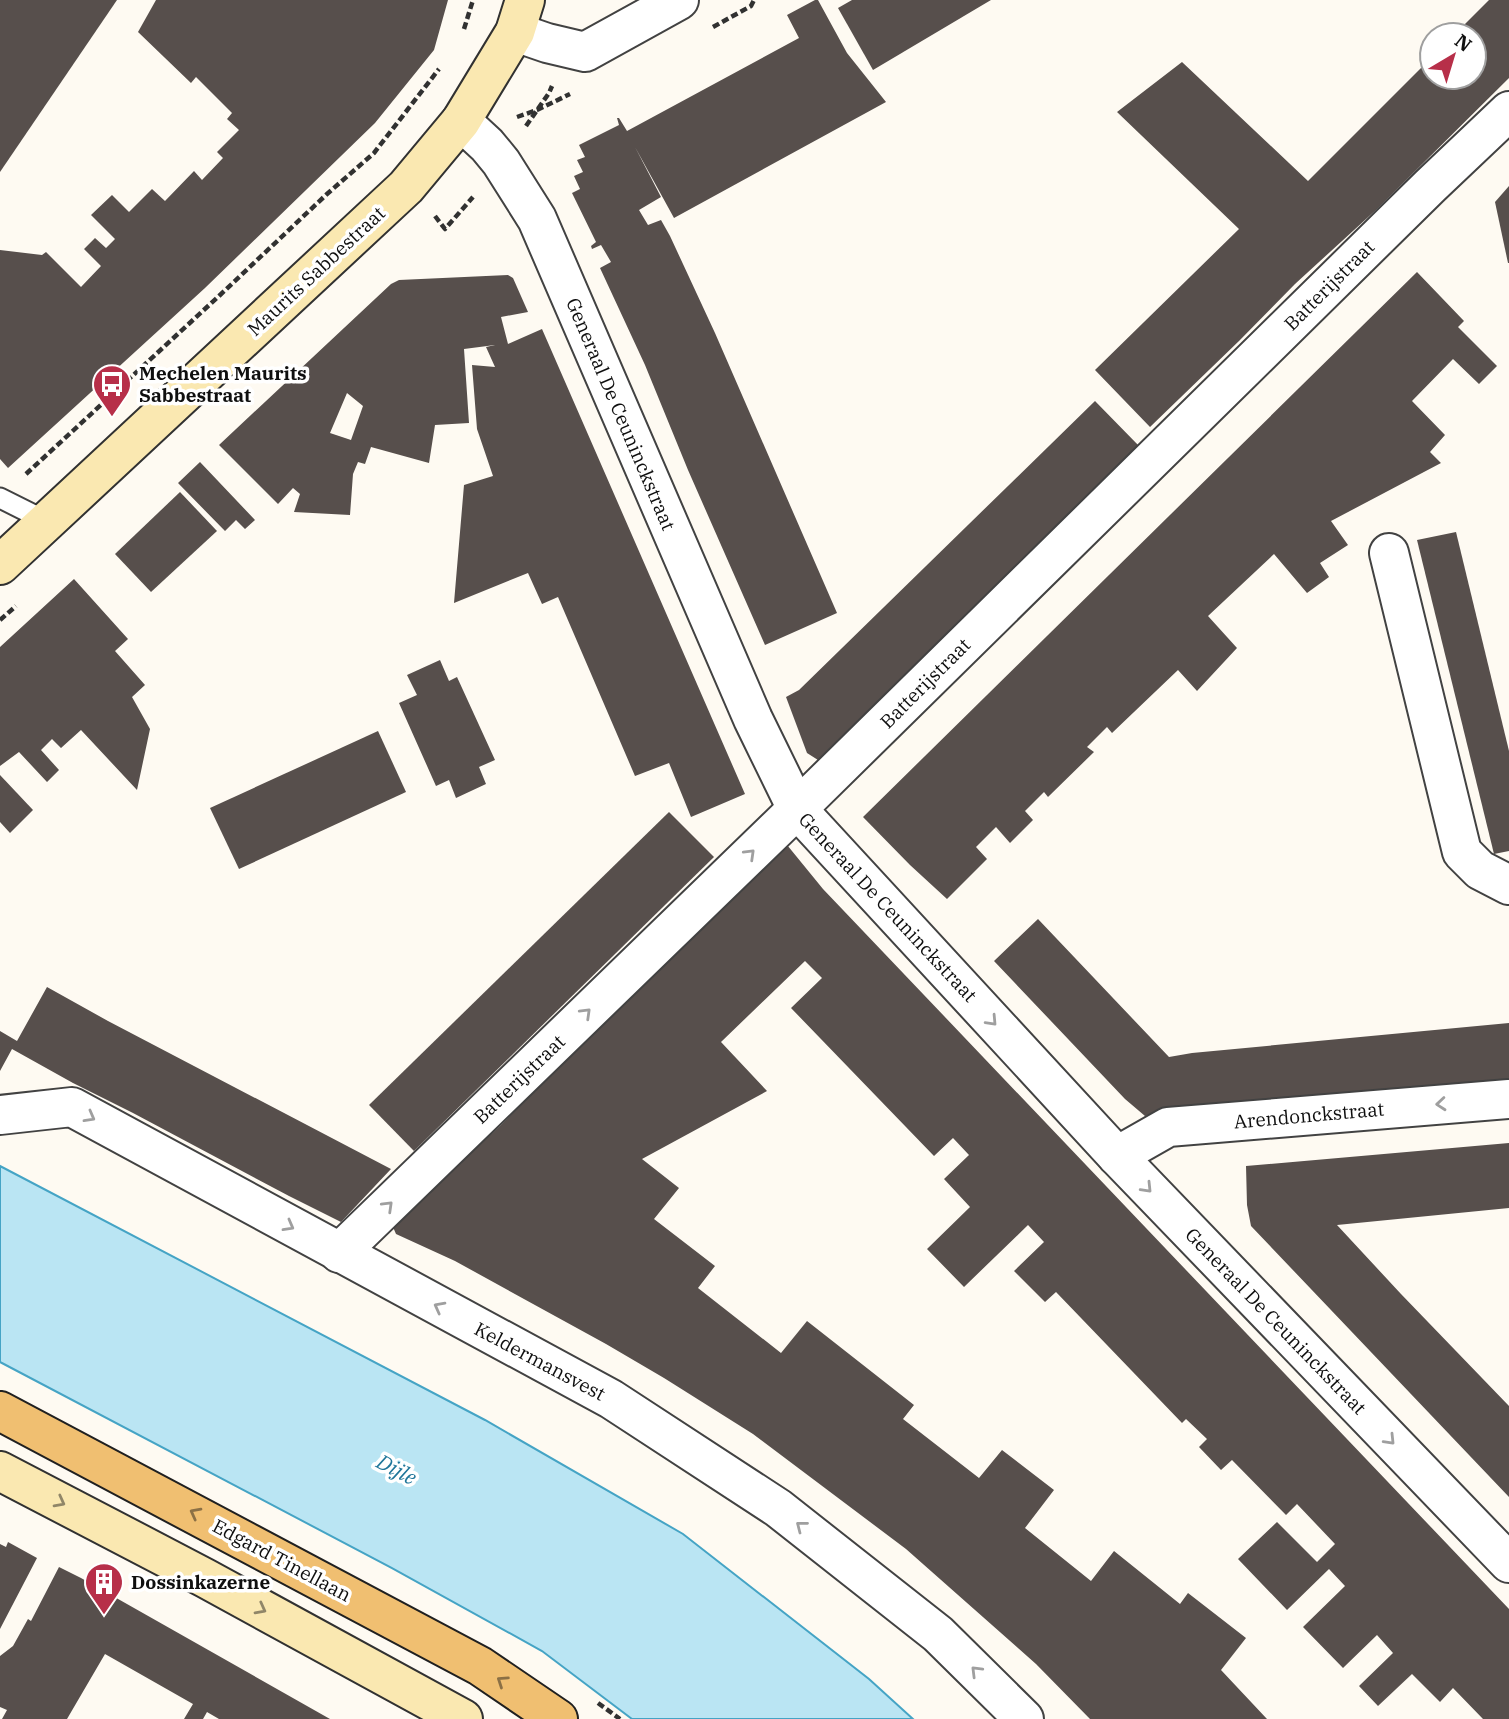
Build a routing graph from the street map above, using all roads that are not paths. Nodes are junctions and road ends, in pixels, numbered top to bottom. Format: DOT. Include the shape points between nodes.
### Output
graph roads {
  1 [pos="679,0"];
  2 [pos="520,16"];
  3 [pos="1509,111"];
  4 [pos="461,121"];
  5 [pos="0,498"];
  6 [pos="47,522"];
  7 [pos="1389,553"];
  8 [pos="0,565"];
  9 [pos="797,809"];
  10 [pos="1509,886"];
  11 [pos="1509,1099"];
  12 [pos="0,1115"];
  13 [pos="1117,1156"];
  14 [pos="339,1253"];
  15 [pos="0,1411"];
  16 [pos="0,1471"];
  17 [pos="1509,1563"];
  18 [pos="463,1719"];
  19 [pos="558,1719"];
  20 [pos="1024,1719"];
  1 -- 2 [label="street" via="584,52 547,43"];
  2 -- 4 [label="street, Maurits Sabbestraat"];
  3 -- 9 [label="street, Batterijstraat"];
  4 -- 6 [label="street, Maurits Sabbestraat" via="406,187"];
  4 -- 9 [label="street, Generaal De Ceuninckstraat" via="501,162 537,219 753,719"];
  5 -- 6 [label="lane"];
  6 -- 8 [label="street, Maurits Sabbestraat"];
  7 -- 10 [label="street" via="1462,852 1480,870"];
  9 -- 13 [label="street, Generaal De Ceuninckstraat, one-way"];
  14 -- 9 [label="street, Batterijstraat, one-way"];
  11 -- 13 [label="street, Arendonckstraat, one-way" via="1168,1127"];
  12 -- 14 [label="street, Keldermansvest, one-way" via="72,1107"];
  13 -- 17 [label="street, Generaal De Ceuninckstraat, one-way"];
  20 -- 14 [label="street, Keldermansvest, one-way" via="938,1634 778,1508 611,1399"];
  19 -- 15 [label="main road, Edgard Tinellaan, one-way" via="480,1666"];
  16 -- 18 [label="street, one-way"];
}
